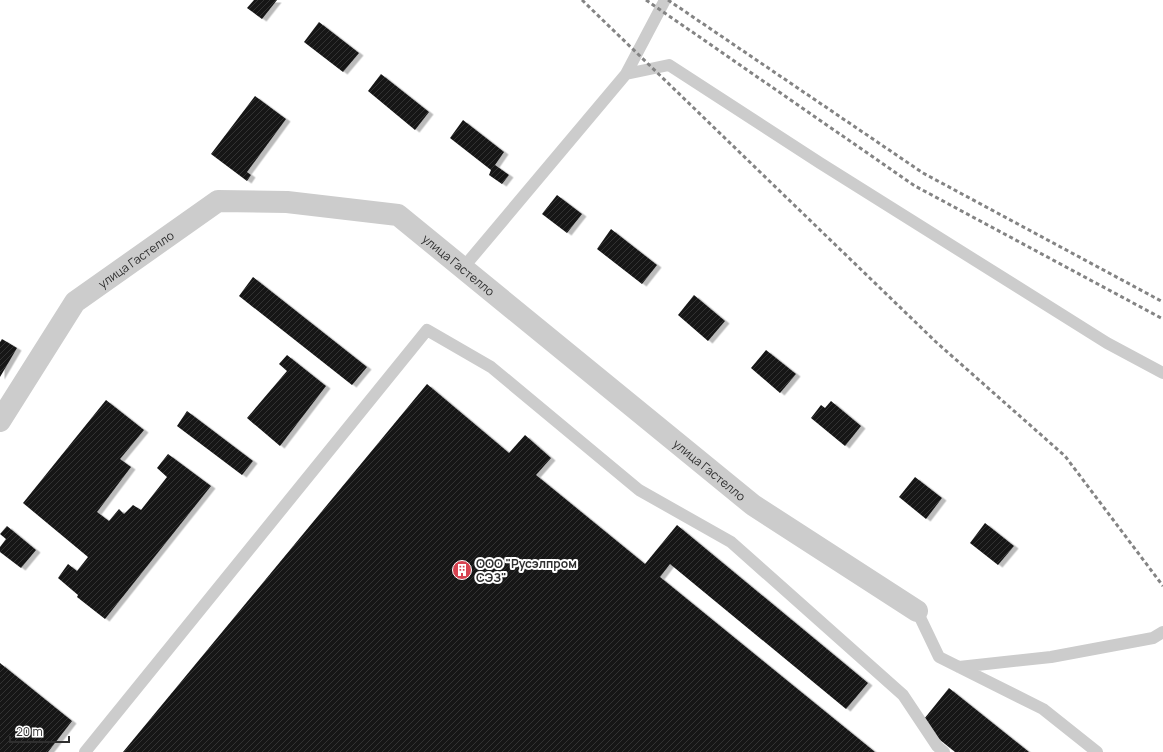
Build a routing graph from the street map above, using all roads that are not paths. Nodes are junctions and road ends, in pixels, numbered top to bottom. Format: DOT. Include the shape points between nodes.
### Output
graph roads {
  1 [pos="665,0"];
  2 [pos="626,74"];
  3 [pos="463,268"];
  4 [pos="1163,373"];
  5 [pos="0,421"];
  6 [pos="917,611"];
  7 [pos="1163,632"];
  8 [pos="960,667"];
  9 [pos="85,752"];
  10 [pos="944,752"];
  11 [pos="1097,752"];
  1 -- 2 [label="lane"];
  2 -- 3 [label="lane"];
  2 -- 4 [label="lane" via="669,65 1107,343"];
  3 -- 5 [label="street, улица Гастелло" via="398,215 287,202 218,201 75,302"];
  3 -- 6 [label="street, улица Гастелло" via="753,505"];
  6 -- 8 [label="lane" via="939,657"];
  7 -- 8 [label="lane" via="1153,638 1051,657"];
  8 -- 11 [label="lane" via="1043,709"];
  9 -- 10 [label="lane" via="427,330 491,367 640,490 732,542 903,695 937,746"];
}
